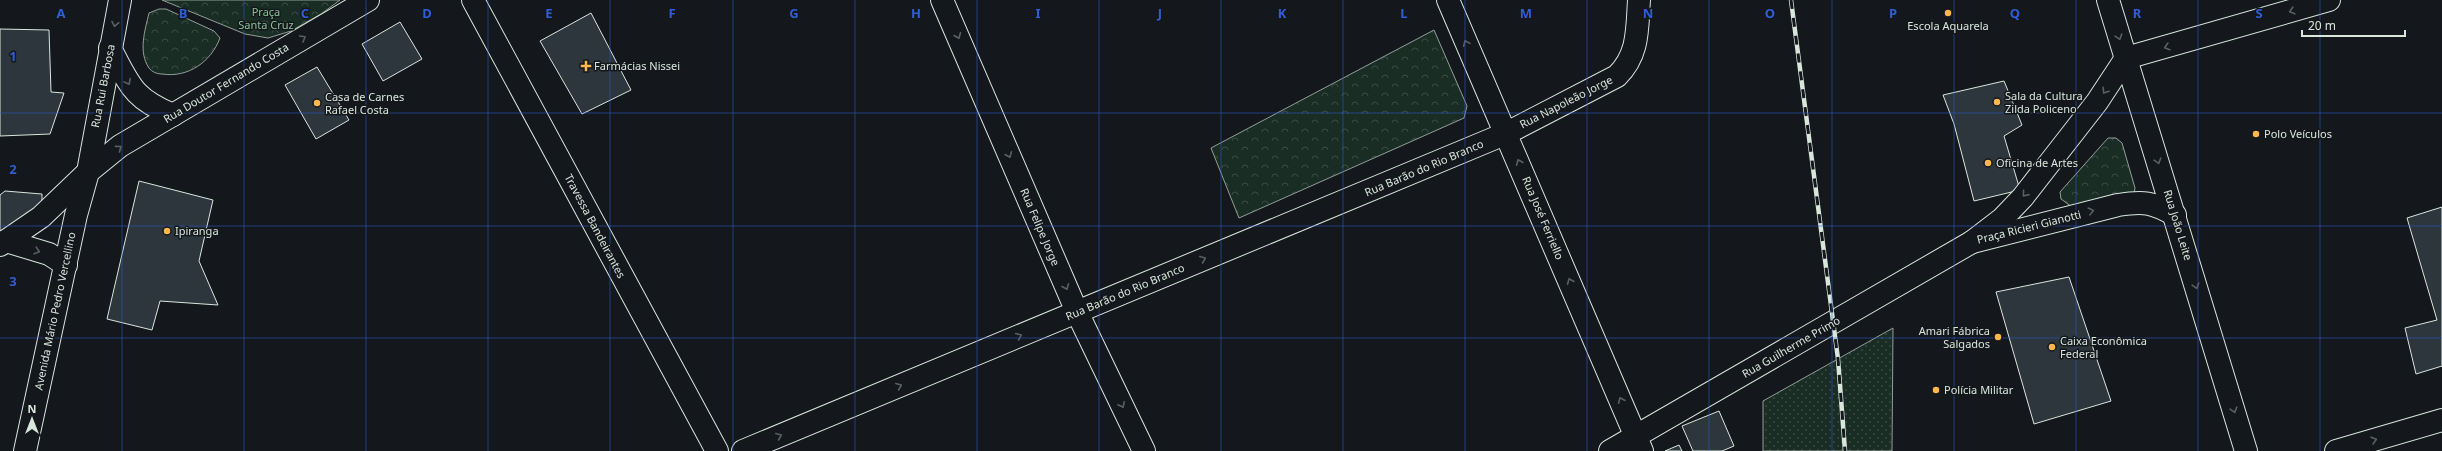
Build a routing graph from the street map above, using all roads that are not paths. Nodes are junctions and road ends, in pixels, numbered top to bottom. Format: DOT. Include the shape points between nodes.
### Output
graph roads {
  1 [pos="120,0"];
  2 [pos="368,0"];
  3 [pos="473,0"];
  4 [pos="942,0"];
  5 [pos="1448,0"];
  6 [pos="1639,0"];
  7 [pos="2108,0"];
  8 [pos="2330,0"];
  9 [pos="110,48"];
  10 [pos="2126,58"];
  11 [pos="173,115"];
  12 [pos="1507,133"];
  13 [pos="88,172"];
  14 [pos="2175,215"];
  15 [pos="1972,242"];
  16 [pos="3,243"];
  17 [pos="66,265"];
  18 [pos="1077,312"];
  19 [pos="2442,420"];
  20 [pos="1640,444"];
  21 [pos="25,451"];
  22 [pos="718,451"];
  23 [pos="743,451"];
  24 [pos="1144,451"];
  25 [pos="1610,451"];
  26 [pos="2246,451"];
  27 [pos="2336,451"];
  1 -- 9 [label="street, Rua Rui Barbosa, one-way"];
  11 -- 2 [label="street, Rua Doutor Fernando Costa, one-way"];
  3 -- 22 [label="street, Travessa Bandeirantes"];
  4 -- 18 [label="street, Rua Felipe Jorge, one-way"];
  12 -- 5 [label="street, Rua José Ferriello, one-way"];
  6 -- 12 [label="street, Rua Napoleão Jorge" via="1633,52 1628,64 1617,76"];
  7 -- 10 [label="street, Rua João Leite, one-way"];
  8 -- 10 [label="street, one-way"];
  9 -- 11 [label="street, one-way" via="133,91 153,106"];
  9 -- 13 [label="street, Rua Rui Barbosa"];
  10 -- 14 [label="street, Rua João Leite, one-way"];
  10 -- 15 [label="street, Praça Ricieri Gianotti, one-way" via="2097,102 2023,197 2002,219"];
  13 -- 11 [label="street, Rua Doutor Fernando Costa, one-way" via="120,146"];
  18 -- 12 [label="street, Rua Barão do Rio Branco, one-way"];
  20 -- 12 [label="street, Rua José Ferriello, one-way"];
  13 -- 16 [label="street, Rua Doutor Fernando Costa" via="41,217"];
  13 -- 17 [label="street, Avenida Mário Pedro Vercellino"];
  15 -- 14 [label="street, Praça Ricieri Gianotti, one-way" via="2140,201 2154,204"];
  14 -- 26 [label="street, Rua João Leite, one-way"];
  15 -- 20 [label="street, Rua Guilherme Primo"];
  16 -- 17 [label="street, one-way" via="49,254"];
  17 -- 21 [label="street, Avenida Mário Pedro Vercellino"];
  23 -- 18 [label="street, Rua Barão do Rio Branco, one-way"];
  18 -- 24 [label="street, Rua Felipe Jorge, one-way"];
  27 -- 19 [label="street, one-way"];
  20 -- 25 [label="street, Rua Guilherme Primo"];
}
